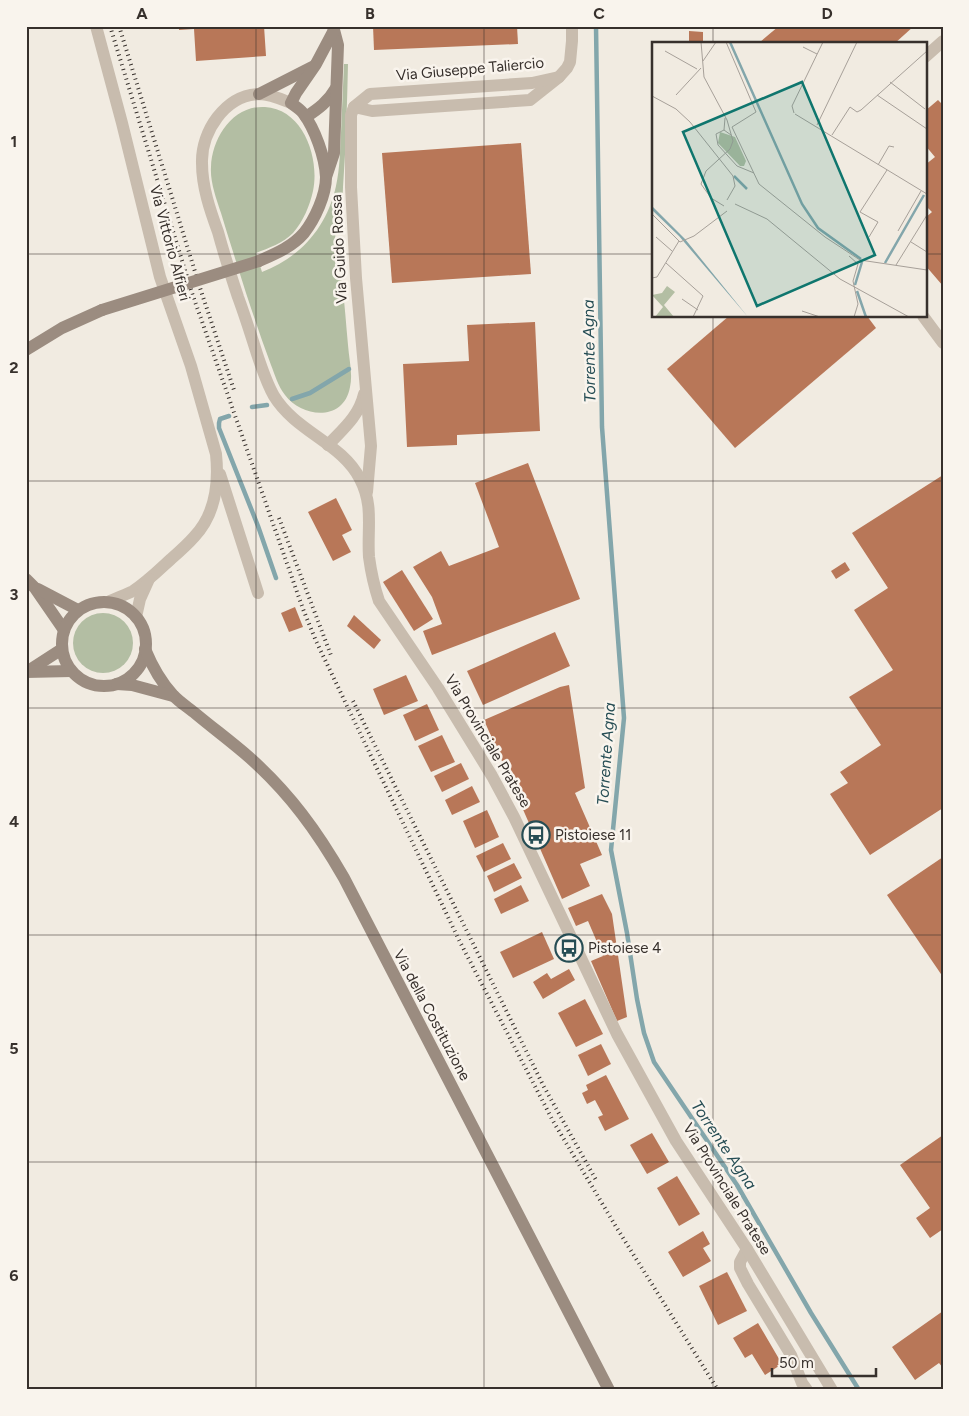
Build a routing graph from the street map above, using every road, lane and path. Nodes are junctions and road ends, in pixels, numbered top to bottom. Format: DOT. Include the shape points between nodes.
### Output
graph roads {
  1 [pos="96,26"];
  2 [pos="572,26"];
  3 [pos="334,28"];
  4 [pos="943,41"];
  5 [pos="926,56"];
  6 [pos="316,64"];
  7 [pos="559,77"];
  8 [pos="336,87"];
  9 [pos="259,94"];
  10 [pos="291,103"];
  11 [pos="354,107"];
  12 [pos="306,117"];
  13 [pos="326,176"];
  14 [pos="924,318"];
  15 [pos="943,343"];
  16 [pos="26,350"];
  17 [pos="365,389"];
  18 [pos="328,445"];
  19 [pos="218,467"];
  20 [pos="366,492"];
  21 [pos="150,579"];
  22 [pos="31,583"];
  23 [pos="258,593"];
  24 [pos="108,602"];
  25 [pos="78,610"];
  26 [pos="136,617"];
  27 [pos="64,630"];
  28 [pos="62,649"];
  29 [pos="146,649"];
  30 [pos="71,671"];
  31 [pos="27,672"];
  32 [pos="116,684"];
  33 [pos="173,696"];
  34 [pos="747,1249"];
  35 [pos="609,1390"];
  36 [pos="807,1390"];
  37 [pos="832,1390"];
  1 -- 19 [label="street, Via Vittorio Alfieri" via="160,276 191,366"];
  2 -- 7 [label="street" via="570,62"];
  3 -- 6 [label="main road, Via Guido Rossa"];
  3 -- 8 [label="main road, Via Guido Rossa" via="338,45"];
  4 -- 5 [label="street"];
  6 -- 9 [label="main road"];
  6 -- 10 [label="main road, Via Guido Rossa"];
  7 -- 11 [label="street, Via Giuseppe Taliercio" via="532,83 370,94"];
  7 -- 11 [label="street, Via Giuseppe Taliercio" via="530,100 372,111"];
  8 -- 12 [label="main road" via="323,106"];
  8 -- 13 [label="main road, Via Guido Rossa" via="334,153"];
  9 -- 10 [label="street"];
  9 -- 18 [label="street, Via Provinciale Pratese" via="233,103 221,112 206,135 202,152 205,192 261,367 274,396 291,418"];
  10 -- 12 [label="main road"];
  11 -- 17 [label="street, Via Guido Rossa" via="351,115 351,187"];
  12 -- 13 [label="main road" via="319,143"];
  13 -- 16 [label="main road, bridge" via="312,221 295,242 278,253 102,310 62,328"];
  14 -- 15 [label="street"];
  17 -- 18 [label="street, Via Guido Rossa" via="356,415"];
  17 -- 20 [label="street, Via Guido Rossa" via="371,446"];
  18 -- 20 [label="street, Via Provinciale Pratese" via="356,469"];
  19 -- 21 [label="street, Via Vittorio Alfieri" via="212,506 202,527"];
  19 -- 23 [label="street, Via Vittorio Alfieri"];
  20 -- 34 [label="street, Via Provinciale Pratese" via="369,556 379,601 492,776 617,1034 676,1141"];
  21 -- 24 [label="street, Via Vittorio Alfieri"];
  21 -- 26 [label="street, Via Vittorio Alfieri" via="140,598"];
  22 -- 25 [label="main road"];
  22 -- 27 [label="main road"];
  24 -- 25 [label="main road" via="97,602"];
  24 -- 26 [label="main road" via="118,604"];
  25 -- 27 [label="main road"];
  26 -- 29 [label="main road" via="144,632"];
  27 -- 28 [label="main road"];
  28 -- 30 [label="main road"];
  28 -- 31 [label="main road"];
  29 -- 32 [label="main road" via="136,671"];
  29 -- 33 [label="main road"];
  30 -- 31 [label="main road"];
  30 -- 32 [label="main road" via="92,684"];
  32 -- 33 [label="main road"];
  33 -- 35 [label="main road, Via della Costituzione" via="249,757 277,784 327,849"];
  34 -- 36 [label="street" via="740,1268 791,1355"];
  34 -- 37 [label="street, Via Provinciale Pratese"];
}
